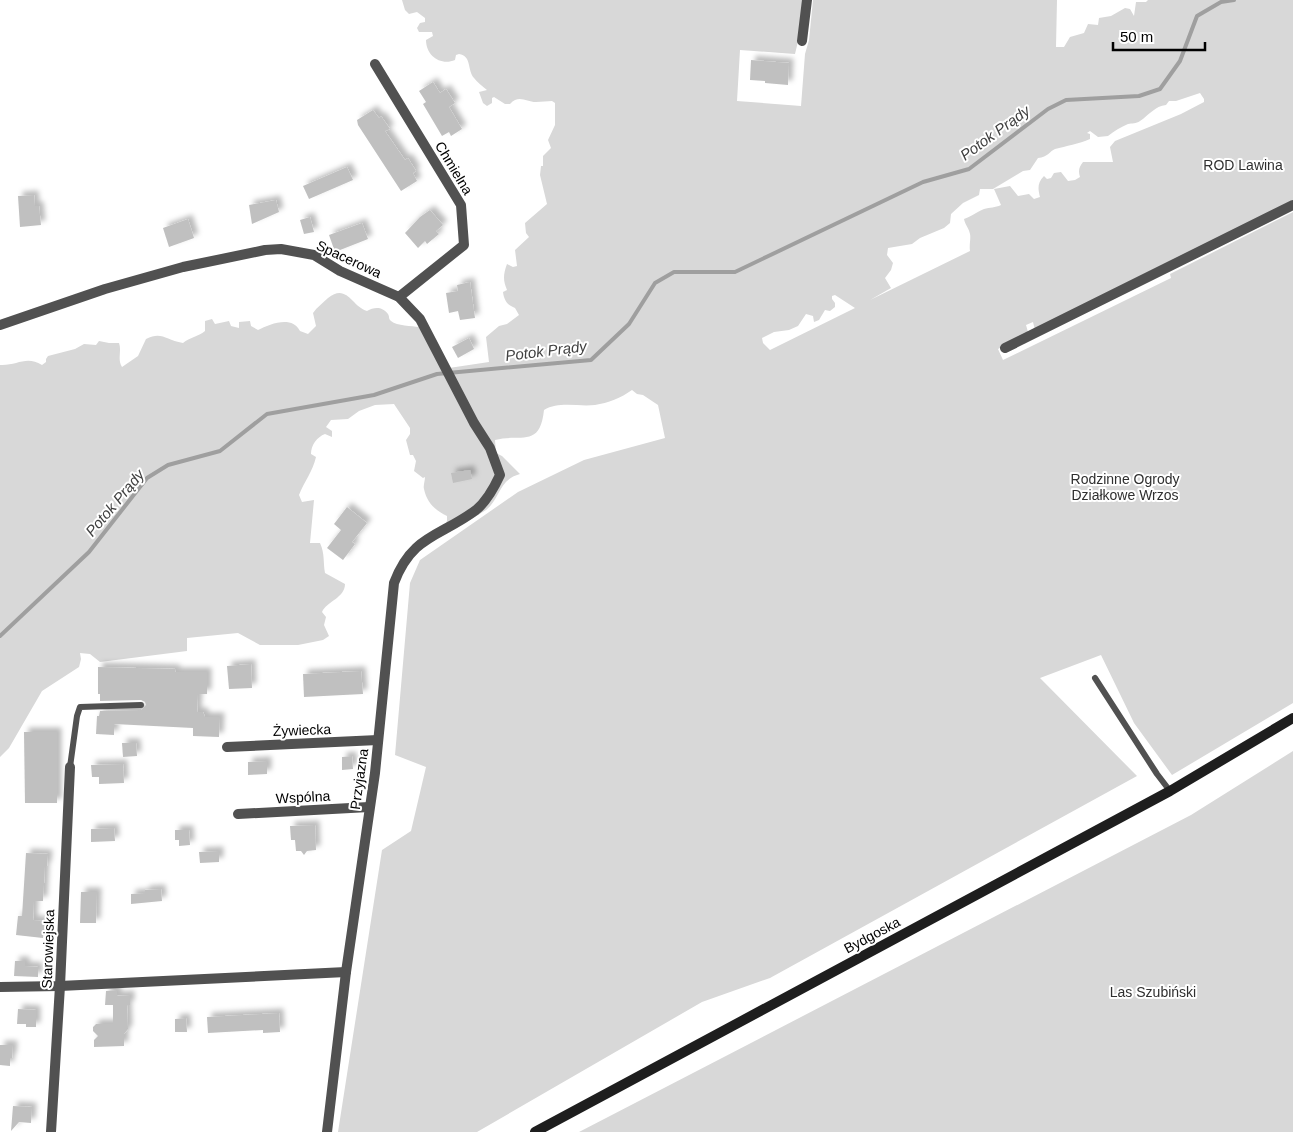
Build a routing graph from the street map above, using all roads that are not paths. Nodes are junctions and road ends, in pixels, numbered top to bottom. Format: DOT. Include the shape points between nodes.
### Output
graph roads {
  1 [pos="807,0"];
  2 [pos="802,41"];
  3 [pos="375,64"];
  4 [pos="1293,205"];
  5 [pos="399,297"];
  6 [pos="0,325"];
  7 [pos="1005,348"];
  8 [pos="500,476"];
  9 [pos="1095,678"];
  10 [pos="140,705"];
  11 [pos="1293,718"];
  12 [pos="378,740"];
  13 [pos="227,747"];
  14 [pos="70,767"];
  15 [pos="1170,791"];
  16 [pos="369,807"];
  17 [pos="238,814"];
  18 [pos="346,972"];
  19 [pos="60,986"];
  20 [pos="0,987"];
  21 [pos="51,1132"];
  22 [pos="327,1132"];
  23 [pos="535,1132"];
  1 -- 2 [label="street"];
  3 -- 5 [label="street, Chmielna" via="461,205 463,222 464,245"];
  4 -- 7 [label="street"];
  5 -- 6 [label="street, Spacerowa" via="340,271 314,255 281,249 264,250 183,266"];
  5 -- 8 [label="street, Spacerowa" via="420,319 490,448"];
  8 -- 12 [label="street, Przyjazna" via="477,509 425,539 400,567 394,583"];
  9 -- 15 [label="lane"];
  10 -- 14 [label="lane" via="80,707"];
  11 -- 15 [label="main road, Bydgoska"];
  12 -- 13 [label="street, Żywiecka"];
  12 -- 16 [label="street, Przyjazna"];
  14 -- 19 [label="street, Starowiejska"];
  15 -- 23 [label="main road, Bydgoska"];
  16 -- 17 [label="street, Wspólna"];
  16 -- 18 [label="street, Przyjazna"];
  18 -- 19 [label="street"];
  18 -- 22 [label="street, Przyjazna"];
  19 -- 20 [label="street"];
  19 -- 21 [label="street, Starowiejska"];
}
